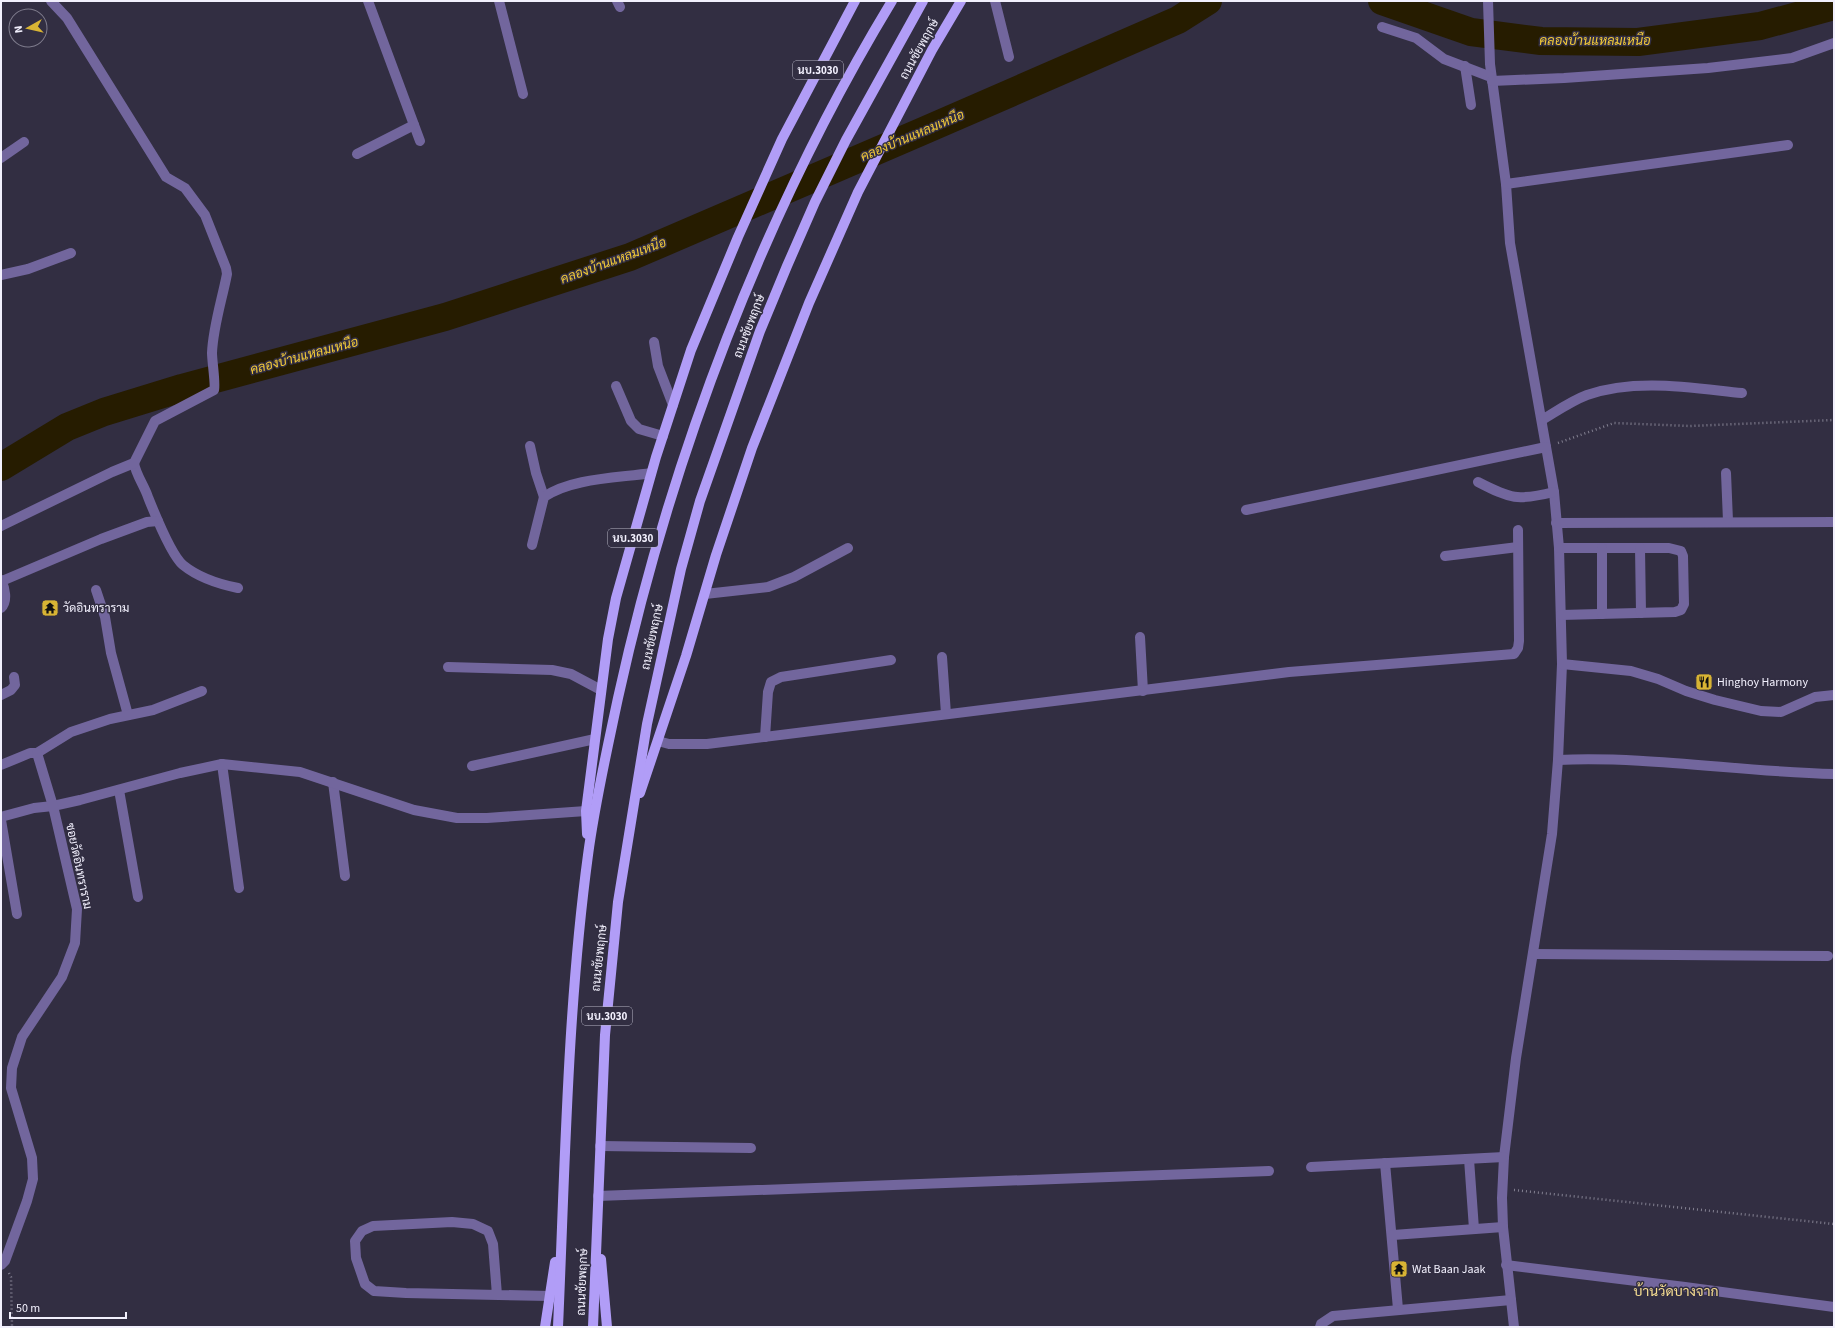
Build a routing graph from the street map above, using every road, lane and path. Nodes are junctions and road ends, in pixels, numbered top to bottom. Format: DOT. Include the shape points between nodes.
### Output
graph roads {
  1 [pos="51,1"];
  2 [pos="368,1"];
  3 [pos="499,1"];
  4 [pos="854,1"];
  5 [pos="892,1"];
  6 [pos="923,1"];
  7 [pos="960,1"];
  8 [pos="995,1"];
  9 [pos="1488,1"];
  10 [pos="1382,27"];
  11 [pos="1834,43"];
  12 [pos="1009,57"];
  13 [pos="1464,66"];
  14 [pos="1492,79"];
  15 [pos="523,94"];
  16 [pos="1471,105"];
  17 [pos="414,125"];
  18 [pos="420,141"];
  19 [pos="24,142"];
  20 [pos="1788,145"];
  21 [pos="357,154"];
  22 [pos="1,158"];
  23 [pos="1506,184"];
  24 [pos="71,253"];
  25 [pos="1,275"];
  26 [pos="654,342"];
  27 [pos="616,386"];
  28 [pos="1742,393"];
  29 [pos="673,405"];
  30 [pos="1542,420"];
  31 [pos="1834,420"];
  32 [pos="663,436"];
  33 [pos="530,446"];
  34 [pos="1546,447"];
  35 [pos="134,463"];
  36 [pos="651,473"];
  37 [pos="1726,473"];
  38 [pos="1478,482"];
  39 [pos="1554,492"];
  40 [pos="544,497"];
  41 [pos="1246,510"];
  42 [pos="158,521"];
  43 [pos="1728,521"];
  44 [pos="1834,522"];
  45 [pos="1556,523"];
  46 [pos="1,526"];
  47 [pos="1518,530"];
  48 [pos="532,545"];
  49 [pos="1518,547"];
  50 [pos="848,548"];
  51 [pos="1559,548"];
  52 [pos="1602,548"];
  53 [pos="1640,548"];
  54 [pos="1445,556"];
  55 [pos="1,580"];
  56 [pos="238,588"];
  57 [pos="96,590"];
  58 [pos="704,596"];
  59 [pos="1,608"];
  60 [pos="1641,613"];
  61 [pos="1602,614"];
  62 [pos="1561,616"];
  63 [pos="1140,637"];
  64 [pos="942,657"];
  65 [pos="890,660"];
  66 [pos="1562,664"];
  67 [pos="448,667"];
  68 [pos="14,677"];
  69 [pos="601,690"];
  70 [pos="202,691"];
  71 [pos="1143,691"];
  72 [pos="1,695"];
  73 [pos="1834,695"];
  74 [pos="946,714"];
  75 [pos="128,715"];
  76 [pos="766,737"];
  77 [pos="595,739"];
  78 [pos="658,741"];
  79 [pos="37,753"];
  80 [pos="1558,760"];
  81 [pos="222,764"];
  82 [pos="1,765"];
  83 [pos="472,766"];
  84 [pos="1834,774"];
  85 [pos="333,782"];
  86 [pos="119,790"];
  87 [pos="53,806"];
  88 [pos="586,811"];
  89 [pos="631,817"];
  90 [pos="1,819"];
  91 [pos="588,852"];
  92 [pos="345,876"];
  93 [pos="239,888"];
  94 [pos="138,897"];
  95 [pos="17,914"];
  96 [pos="1533,954"];
  97 [pos="1828,956"];
  98 [pos="600,1146"];
  99 [pos="751,1148"];
  100 [pos="1504,1157"];
  101 [pos="1469,1159"];
  102 [pos="1385,1163"];
  103 [pos="1311,1167"];
  104 [pos="1269,1171"];
  105 [pos="1502,1189"];
  106 [pos="598,1196"];
  107 [pos="563,1215"];
  108 [pos="597,1216"];
  109 [pos="1834,1224"];
  110 [pos="1503,1227"];
  111 [pos="1474,1229"];
  112 [pos="1392,1235"];
  113 [pos="3,1263"];
  114 [pos="1506,1265"];
  115 [pos="497,1295"];
  116 [pos="550,1296"];
  117 [pos="1511,1300"];
  118 [pos="1834,1307"];
  119 [pos="1398,1309"];
  120 [pos="12,1327"];
  121 [pos="546,1327"];
  122 [pos="558,1327"];
  123 [pos="593,1327"];
  124 [pos="606,1327"];
  125 [pos="1320,1327"];
  126 [pos="1514,1327"];
  1 -- 35 [label="street" via="67,18 166,177 185,188 205,215 227,271 212,343 216,387 155,421"];
  2 -- 17 [label="street"];
  3 -- 15 [label="street"];
  4 -- 29 [label="main road, ถนนชัยพฤกษ์ / นบ.3030" via="782,139 738,237 691,350"];
  5 -- 91 [label="main road, ถนนชัยพฤกษ์ / นบ.3030" via="813,144 744,298 694,431 646,582 608,743"];
  6 -- 89 [label="main road, ถนนชัยพฤกษ์ / นบ.3030" via="860,114 815,202 760,331 700,501 681,569 648,716"];
  7 -- 58 [label="main road, ถนนชัยพฤกษ์" via="858,192 809,303 761,426"];
  8 -- 12 [label="street"];
  9 -- 14 [label="street"];
  10 -- 13 [label="street" via="1416,38 1444,59"];
  11 -- 14 [label="street" via="1792,58 1708,68 1558,78"];
  13 -- 14 [label="street"];
  13 -- 16 [label="street"];
  14 -- 23 [label="street"];
  17 -- 18 [label="street"];
  17 -- 21 [label="street"];
  19 -- 22 [label="street"];
  20 -- 23 [label="street"];
  23 -- 30 [label="street" via="1510,243"];
  24 -- 25 [label="street" via="28,270"];
  26 -- 29 [label="street" via="658,366"];
  27 -- 32 [label="street" via="631,421 639,429"];
  28 -- 30 [label="street" via="1644,386 1611,389 1572,402"];
  29 -- 32 [label="main road, ถนนชัยพฤกษ์ / นบ.3030"];
  30 -- 34 [label="street"];
  31 -- 34 [label="path" via="1690,426 1614,423"];
  32 -- 36 [label="main road, ถนนชัยพฤกษ์ / นบ.3030"];
  33 -- 40 [label="street"];
  34 -- 39 [label="street"];
  34 -- 41 [label="street"];
  35 -- 42 [label="street" via="135,471"];
  35 -- 46 [label="street"];
  36 -- 40 [label="street" via="584,483 554,490"];
  36 -- 69 [label="main road, ถนนชัยพฤกษ์ / นบ.3030" via="616,598"];
  37 -- 43 [label="street"];
  38 -- 39 [label="street" via="1508,497 1521,499"];
  39 -- 45 [label="street"];
  40 -- 48 [label="street"];
  42 -- 55 [label="street" via="147,522 101,539"];
  42 -- 56 [label="street" via="181,564 208,580"];
  43 -- 44 [label="street"];
  43 -- 45 [label="street"];
  45 -- 51 [label="street"];
  47 -- 49 [label="street"];
  49 -- 54 [label="street"];
  49 -- 71 [label="street" via="1519,641 1514,654 1289,672"];
  50 -- 58 [label="street" via="794,577 768,587"];
  51 -- 52 [label="street"];
  51 -- 62 [label="street"];
  52 -- 53 [label="street"];
  52 -- 61 [label="street"];
  53 -- 60 [label="street"];
  53 -- 60 [label="street" via="1669,548 1681,551 1684,597 1681,610"];
  55 -- 59 [label="street" via="6,598"];
  57 -- 75 [label="street" via="105,617 111,653"];
  58 -- 78 [label="main road, ถนนชัยพฤกษ์"];
  60 -- 61 [label="street"];
  61 -- 62 [label="street"];
  62 -- 66 [label="street"];
  63 -- 71 [label="street"];
  64 -- 74 [label="street"];
  65 -- 76 [label="street" via="781,677 771,682 768,692"];
  66 -- 73 [label="street" via="1632,671 1715,700 1761,712 1781,712 1815,697"];
  66 -- 80 [label="street"];
  67 -- 69 [label="street" via="552,670 571,674"];
  68 -- 72 [label="street" via="15,685"];
  69 -- 77 [label="main road, ถนนชัยพฤกษ์ / นบ.3030"];
  70 -- 75 [label="street" via="153,710"];
  71 -- 74 [label="street"];
  74 -- 76 [label="street"];
  75 -- 79 [label="street" via="110,718 71,732"];
  76 -- 78 [label="street" via="707,744 669,744"];
  77 -- 83 [label="street"];
  77 -- 88 [label="main road, ถนนชัยพฤกษ์ / นบ.3030"];
  78 -- 89 [label="main road, ถนนชัยพฤกษ์"];
  79 -- 82 [label="street" via="30,752"];
  79 -- 87 [label="street, ซอยวัดอินทราราม"];
  80 -- 84 [label="street" via="1614,759"];
  80 -- 96 [label="street" via="1552,834"];
  81 -- 85 [label="street" via="300,772"];
  81 -- 86 [label="street"];
  81 -- 93 [label="street"];
  85 -- 88 [label="street" via="414,810 457,818"];
  85 -- 92 [label="street"];
  86 -- 87 [label="street"];
  86 -- 94 [label="street"];
  87 -- 90 [label="street" via="34,808"];
  87 -- 113 [label="street, ซอยวัดอินทราราม" via="77,909 76,943 62,977 22,1037 12,1068 11,1088 32,1158 33,1179"];
  88 -- 91 [label="main road, ถนนชัยพฤกษ์ / นบ.3030"];
  89 -- 98 [label="main road, ถนนชัยพฤกษ์ / นบ.3030" via="611,964"];
  90 -- 95 [label="street"];
  91 -- 107 [label="main road, ถนนชัยพฤกษ์ / นบ.3030" via="573,1001"];
  96 -- 97 [label="street"];
  96 -- 100 [label="street" via="1516,1058"];
  98 -- 99 [label="street"];
  98 -- 106 [label="main road, ถนนชัยพฤกษ์ / นบ.3030"];
  100 -- 101 [label="street"];
  100 -- 105 [label="street"];
  101 -- 102 [label="street"];
  101 -- 111 [label="street"];
  102 -- 103 [label="street"];
  102 -- 112 [label="street"];
  104 -- 106 [label="street"];
  105 -- 109 [label="path"];
  105 -- 110 [label="street"];
  106 -- 108 [label="main road, ถนนชัยพฤกษ์ / นบ.3030"];
  107 -- 116 [label="main road"];
  107 -- 122 [label="main road, ถนนชัยพฤกษ์ / นบ.3030"];
  108 -- 123 [label="main road, ถนนชัยพฤกษ์ / นบ.3030"];
  108 -- 124 [label="main road"];
  110 -- 111 [label="street"];
  110 -- 114 [label="street"];
  111 -- 112 [label="street"];
  112 -- 119 [label="street"];
  113 -- 120 [label="path" via="11,1277"];
  114 -- 117 [label="street"];
  114 -- 118 [label="street"];
  115 -- 115 [label="street" via="374,1291 365,1284 356,1258 355,1241 362,1231 372,1226 452,1222 473,1224 488,1231 493,1244"];
  115 -- 116 [label="street"];
  116 -- 121 [label="main road"];
  117 -- 119 [label="street"];
  117 -- 126 [label="street"];
  119 -- 125 [label="street" via="1333,1316 1320,1324"];
}
